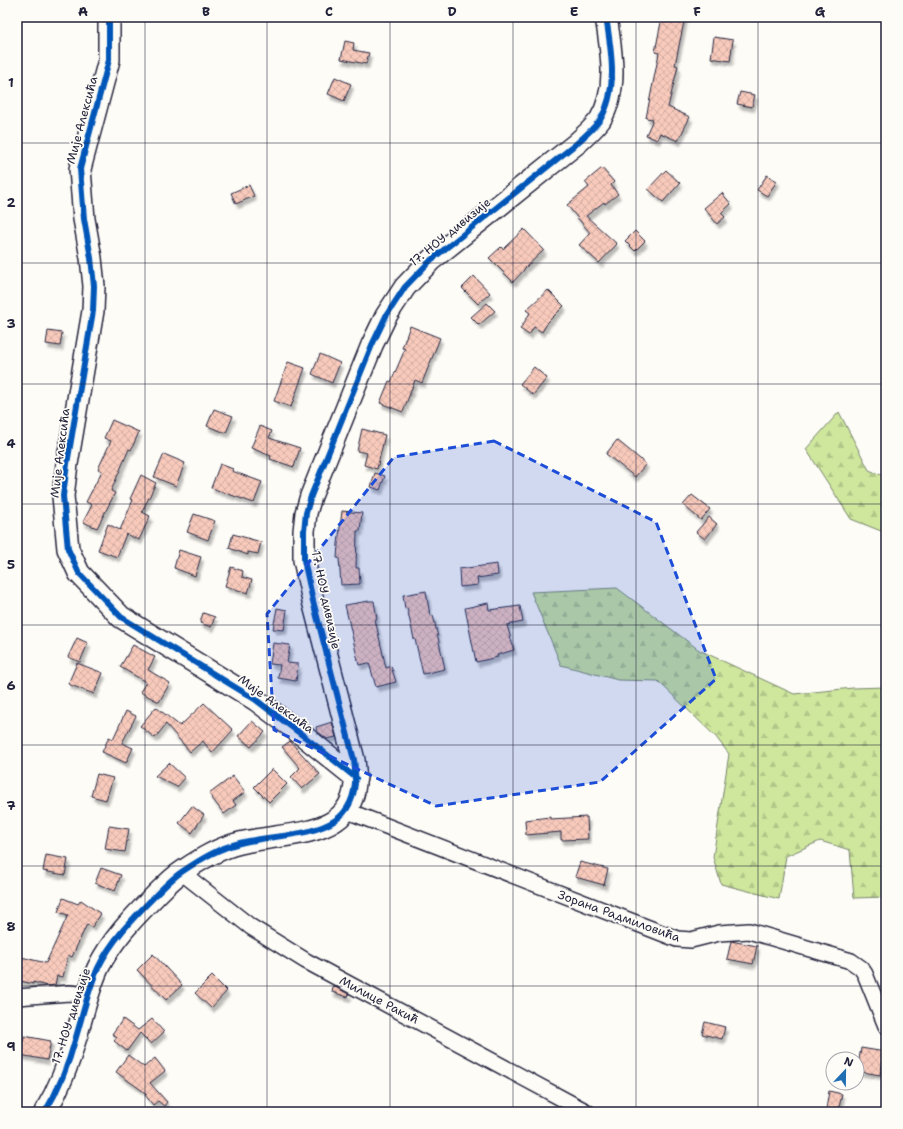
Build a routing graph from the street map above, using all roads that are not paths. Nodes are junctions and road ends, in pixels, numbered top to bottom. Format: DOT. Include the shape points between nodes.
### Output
graph roads {
  1 [pos="109,17"];
  2 [pos="606,17"];
  3 [pos="356,778"];
  4 [pos="346,810"];
  5 [pos="181,872"];
  6 [pos="88,996"];
  7 [pos="17,997"];
  8 [pos="886,1026"];
  9 [pos="45,1112"];
  10 [pos="587,1112"];
  1 -- 3 [label="street, Мије Алексића" via="109,60 80,169 94,286 93,311 63,496 68,549 79,573 121,617 256,700"];
  2 -- 3 [label="street, 17. НОУ дивизије" via="612,76 610,94 600,119 576,144 431,260 405,287 393,304 372,345 311,496 304,531 304,560 314,608 353,752"];
  3 -- 4 [label="street, 17. НОУ дивизије"];
  4 -- 5 [label="street, 17. НОУ дивизије" via="337,820 325,827 228,846 205,856"];
  4 -- 8 [label="street, Зорана Радмиловића" via="677,939 691,940 719,933 748,931 851,961 866,974"];
  5 -- 6 [label="street, 17. НОУ дивизије" via="117,939 102,961"];
  5 -- 10 [label="street, Милице Ракић" via="232,913 277,943"];
  6 -- 7 [label="street" via="69,993"];
  6 -- 9 [label="street, 17. НОУ дивизије" via="63,1076"];
}
